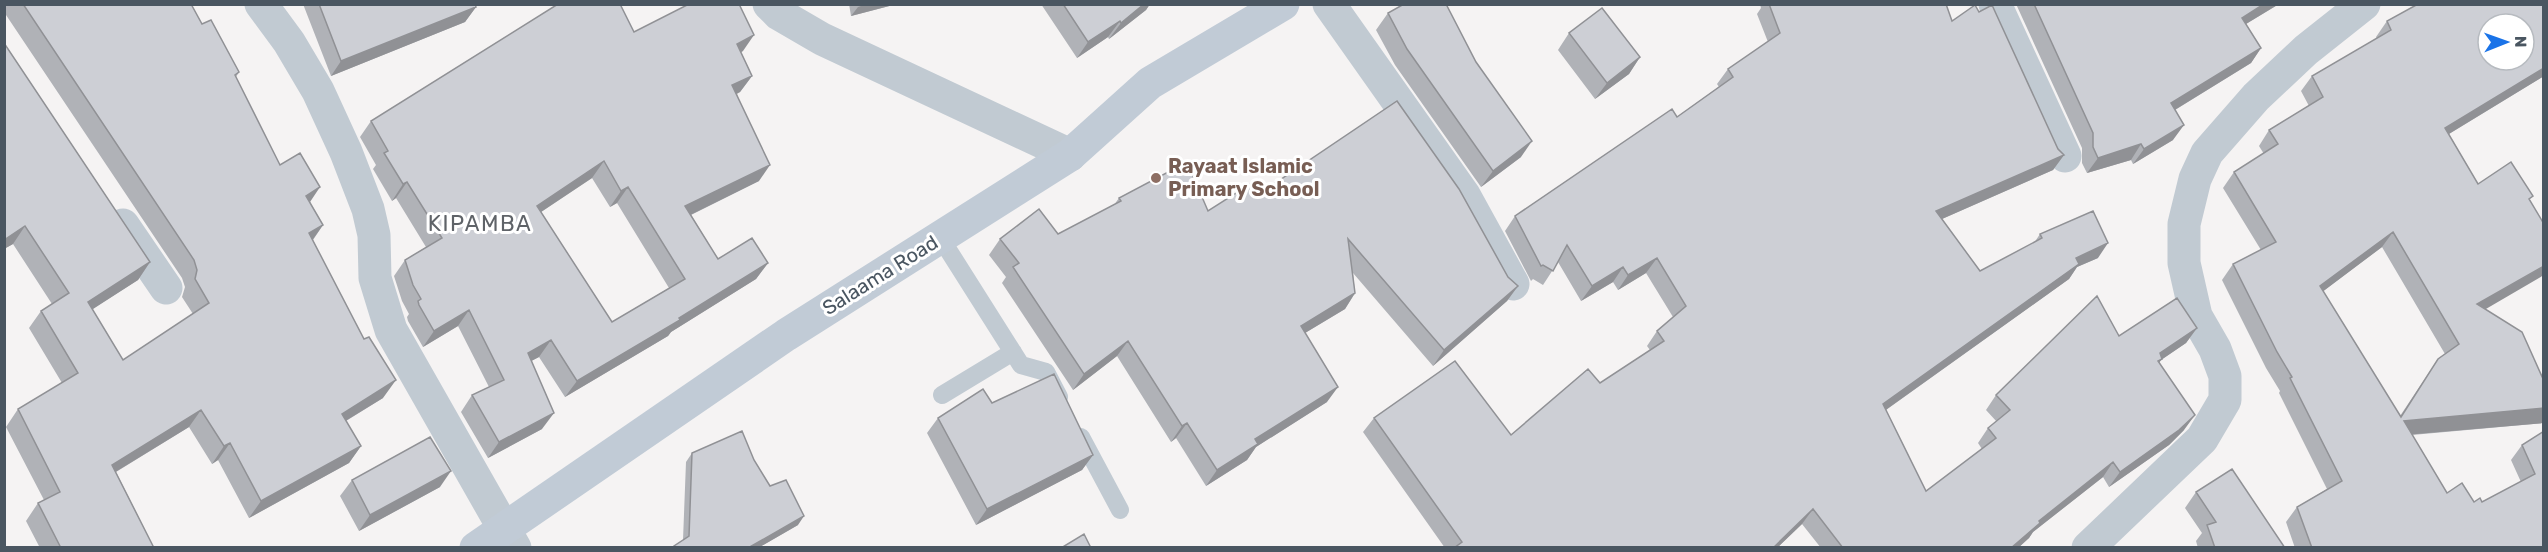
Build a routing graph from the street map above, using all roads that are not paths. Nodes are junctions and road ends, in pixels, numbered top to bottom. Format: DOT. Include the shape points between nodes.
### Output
graph roads {
  1 [pos="261,4"];
  2 [pos="769,4"];
  3 [pos="1283,4"];
  4 [pos="1329,4"];
  5 [pos="1995,4"];
  6 [pos="2364,4"];
  7 [pos="1070,155"];
  8 [pos="2066,156"];
  9 [pos="105,198"];
  10 [pos="940,237"];
  11 [pos="1513,284"];
  12 [pos="166,288"];
  13 [pos="1013,352"];
  14 [pos="942,395"];
  15 [pos="1120,510"];
  16 [pos="509,538"];
  17 [pos="476,548"];
  18 [pos="2088,548"];
  1 -- 16 [label="street" via="318,91 346,152 368,208 374,235 375,278 391,330"];
  2 -- 7 [label="street" via="779,14 832,44"];
  3 -- 7 [label="main road, Salaama Road" via="1150,83"];
  4 -- 11 [label="street" via="1464,195"];
  5 -- 8 [label="street"];
  6 -- 18 [label="street" via="2256,97 2207,153 2195,179 2184,224 2184,263 2196,316 2215,348 2225,376 2225,400 2202,439"];
  7 -- 10 [label="main road, Salaama Road"];
  9 -- 12 [label="street"];
  10 -- 13 [label="lane"];
  10 -- 16 [label="main road, Salaama Road" via="786,335"];
  13 -- 14 [label="lane"];
  13 -- 15 [label="lane" via="1021,365 1046,372"];
  16 -- 17 [label="main road, Salaama Road"];
}
